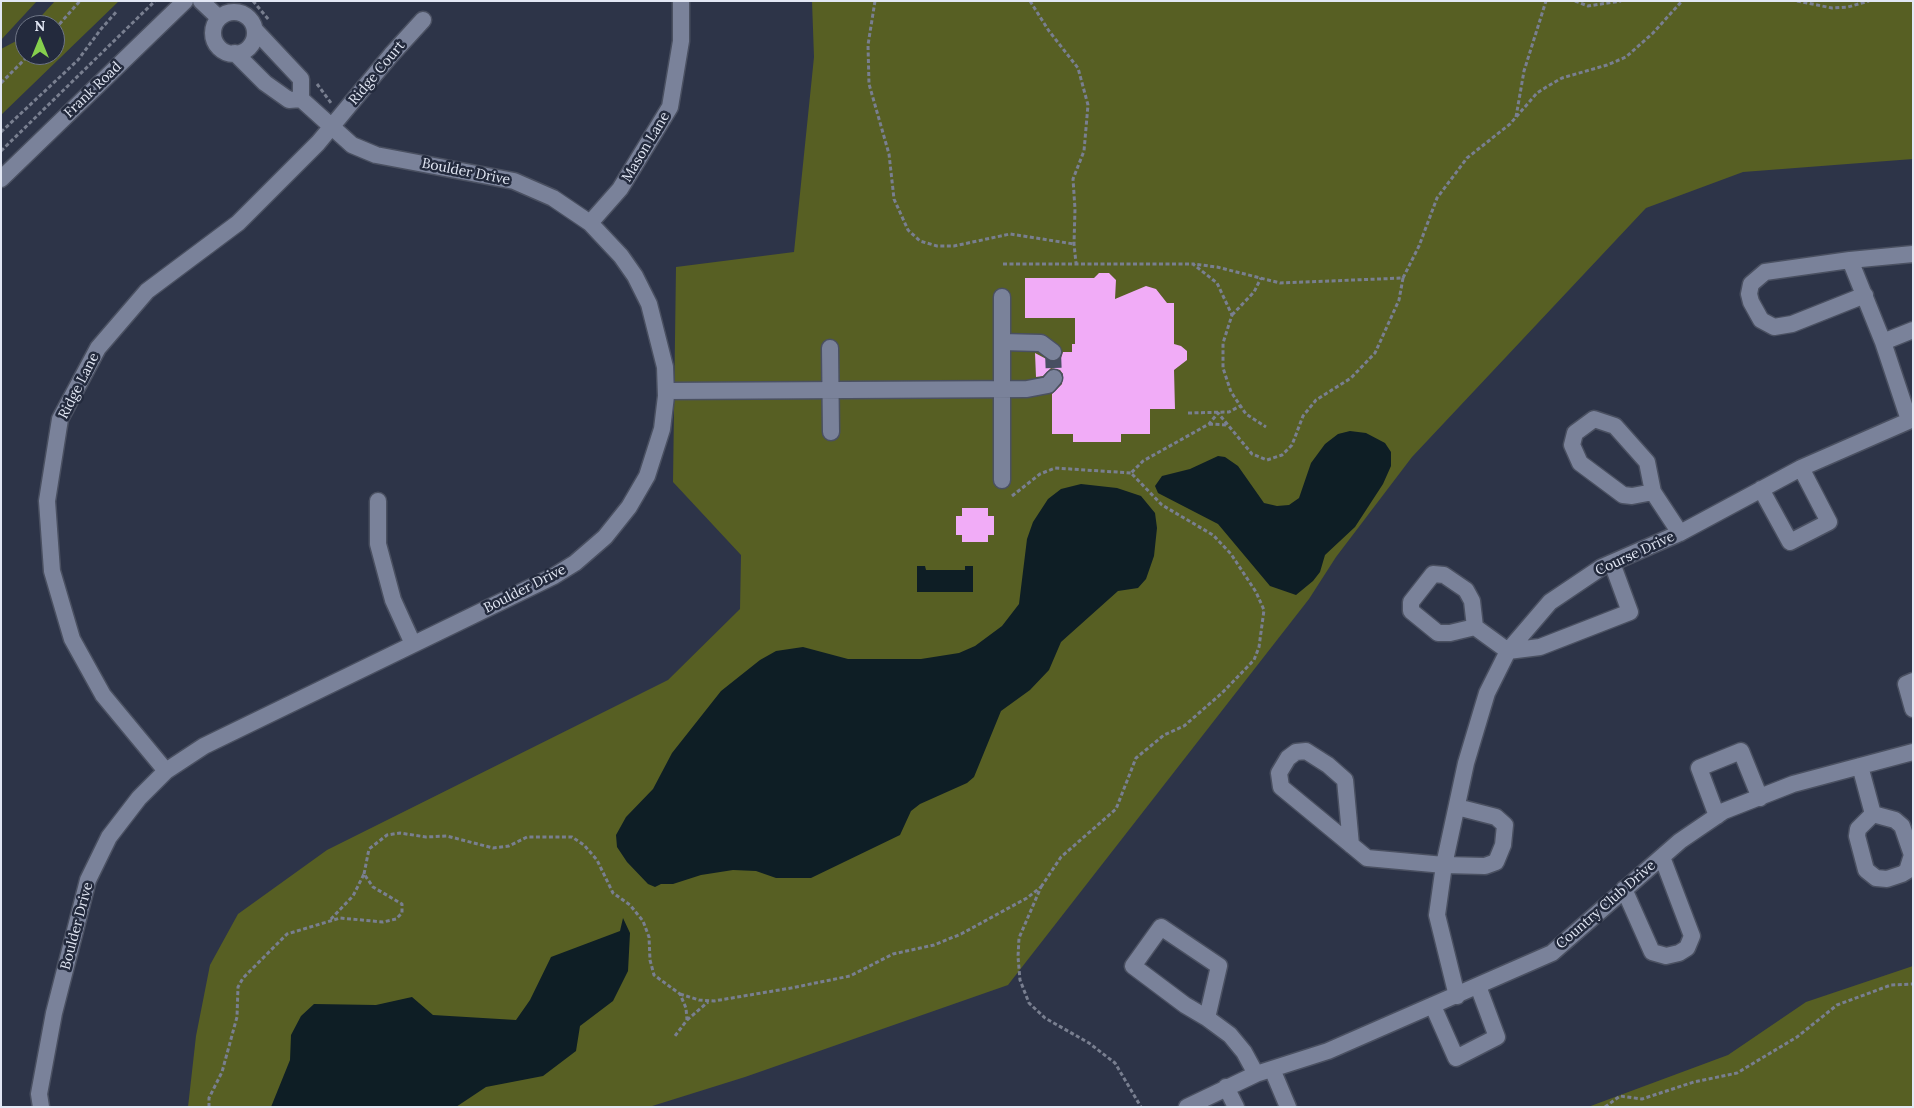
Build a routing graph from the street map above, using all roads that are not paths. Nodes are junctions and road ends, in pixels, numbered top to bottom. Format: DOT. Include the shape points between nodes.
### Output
graph roads {
  1 [pos="186,1"];
  2 [pos="201,1"];
  3 [pos="681,1"];
  4 [pos="219,18"];
  5 [pos="423,20"];
  6 [pos="255,30"];
  7 [pos="235,53"];
  8 [pos="301,100"];
  9 [pos="332,127"];
  10 [pos="1,179"];
  11 [pos="590,223"];
  12 [pos="1913,254"];
  13 [pos="1850,260"];
  14 [pos="1866,295"];
  15 [pos="1002,297"];
  16 [pos="1913,330"];
  17 [pos="1002,342"];
  18 [pos="1883,342"];
  19 [pos="830,348"];
  20 [pos="1053,352"];
  21 [pos="1054,378"];
  22 [pos="1002,388"];
  23 [pos="831,390"];
  24 [pos="666,391"];
  25 [pos="1911,419"];
  26 [pos="831,432"];
  27 [pos="1802,468"];
  28 [pos="1002,480"];
  29 [pos="1761,489"];
  30 [pos="1653,492"];
  31 [pos="378,501"];
  32 [pos="1680,533"];
  33 [pos="1612,562"];
  34 [pos="1475,627"];
  35 [pos="413,644"];
  36 [pos="1508,651"];
  37 [pos="1913,681"];
  38 [pos="1913,710"];
  39 [pos="1913,752"];
  40 [pos="1860,766"];
  41 [pos="166,771"];
  42 [pos="1760,798"];
  43 [pos="1457,807"];
  44 [pos="1873,814"];
  45 [pos="1717,816"];
  46 [pos="1351,845"];
  47 [pos="1662,857"];
  48 [pos="1444,865"];
  49 [pos="1624,889"];
  50 [pos="1478,986"];
  51 [pos="1457,996"];
  52 [pos="1433,1006"];
  53 [pos="1207,1018"];
  54 [pos="1272,1069"];
  55 [pos="1256,1074"];
  56 [pos="1226,1087"];
  57 [pos="41,1107"];
  58 [pos="1187,1107"];
  59 [pos="1236,1107"];
  60 [pos="1288,1107"];
  1 -- 10 [label="street, Frank Road"];
  2 -- 4 [label="street"];
  3 -- 11 [label="street, Mason Lane" via="681,41 670,106 620,189"];
  4 -- 6 [label="street" via="229,12 243,13 253,22"];
  4 -- 7 [label="street, Boulder Drive" via="214,26 215,41 225,51"];
  5 -- 9 [label="street, Ridge Court"];
  6 -- 7 [label="street" via="250,47"];
  6 -- 8 [label="street" via="301,79"];
  7 -- 8 [label="street, Boulder Drive" via="265,83 288,100"];
  8 -- 9 [label="street, Boulder Drive"];
  9 -- 11 [label="street, Boulder Drive" via="352,145 376,155 488,174 526,185 565,205"];
  9 -- 41 [label="street, Ridge Lane" via="238,223 147,291 98,348 60,419 47,501 52,571 72,639 103,695"];
  11 -- 24 [label="street, Boulder Drive" via="622,256 646,297 665,367"];
  12 -- 13 [label="street"];
  13 -- 14 [label="street"];
  13 -- 14 [label="street" via="1765,272 1751,284 1751,302 1761,320 1769,326 1781,327"];
  14 -- 18 [label="street"];
  15 -- 17 [label="street"];
  16 -- 18 [label="street"];
  17 -- 20 [label="street" via="1041,343"];
  17 -- 22 [label="street"];
  18 -- 25 [label="street"];
  19 -- 23 [label="street"];
  21 -- 22 [label="street" via="1048,385 1040,387"];
  22 -- 23 [label="street"];
  22 -- 28 [label="street"];
  23 -- 24 [label="street"];
  23 -- 26 [label="street"];
  24 -- 35 [label="street, Boulder Drive" via="662,429 647,476 623,517 605,537 586,555 554,576"];
  25 -- 27 [label="street, Course Drive"];
  27 -- 29 [label="street, Course Drive"];
  27 -- 29 [label="street" via="1829,522 1790,542"];
  29 -- 32 [label="street, Course Drive"];
  30 -- 30 [label="street" via="1632,496 1617,492 1576,458 1572,445 1575,433 1594,419 1615,426 1647,462"];
  30 -- 32 [label="street"];
  31 -- 35 [label="street" via="378,544 393,600"];
  32 -- 33 [label="street, Course Drive"];
  33 -- 36 [label="street, Course Drive" via="1550,602"];
  33 -- 36 [label="street" via="1630,612 1540,647"];
  34 -- 36 [label="street"];
  35 -- 41 [label="street, Boulder Drive" via="225,735"];
  36 -- 43 [label="street, Course Drive" via="1487,692"];
  37 -- 38 [label="street" via="1906,684"];
  39 -- 40 [label="street, Country Club Drive"];
  40 -- 42 [label="street, Country Club Drive" via="1793,784"];
  40 -- 44 [label="street"];
  41 -- 57 [label="street, Boulder Drive" via="139,798 109,837 88,880 54,1012 39,1094"];
  42 -- 45 [label="street, Country Club Drive"];
  42 -- 45 [label="street" via="1741,751 1699,768"];
  43 -- 48 [label="street, Course Drive"];
  43 -- 48 [label="street" via="1496,817 1505,825 1503,844 1496,862 1485,866"];
  45 -- 47 [label="street, Country Club Drive"];
  46 -- 46 [label="street" via="1281,787 1278,773 1296,752 1306,751 1345,780"];
  46 -- 48 [label="street" via="1367,858"];
  47 -- 49 [label="street, Country Club Drive"];
  47 -- 49 [label="street" via="1692,936 1687,948 1679,954 1666,956 1652,952"];
  48 -- 51 [label="street, Course Drive" via="1437,915"];
  49 -- 50 [label="street, Country Club Drive" via="1552,953"];
  50 -- 51 [label="street, Country Club Drive"];
  50 -- 52 [label="street" via="1497,1037 1456,1058"];
  51 -- 52 [label="street, Country Club Drive"];
  52 -- 54 [label="street, Country Club Drive" via="1328,1051"];
  53 -- 53 [label="street" via="1219,966 1161,927 1133,966"];
  53 -- 55 [label="street" via="1230,1035"];
  54 -- 55 [label="street, Country Club Drive"];
  54 -- 60 [label="street"];
  55 -- 56 [label="street, Country Club Drive"];
  56 -- 58 [label="street, Country Club Drive"];
  56 -- 59 [label="street"];
}
